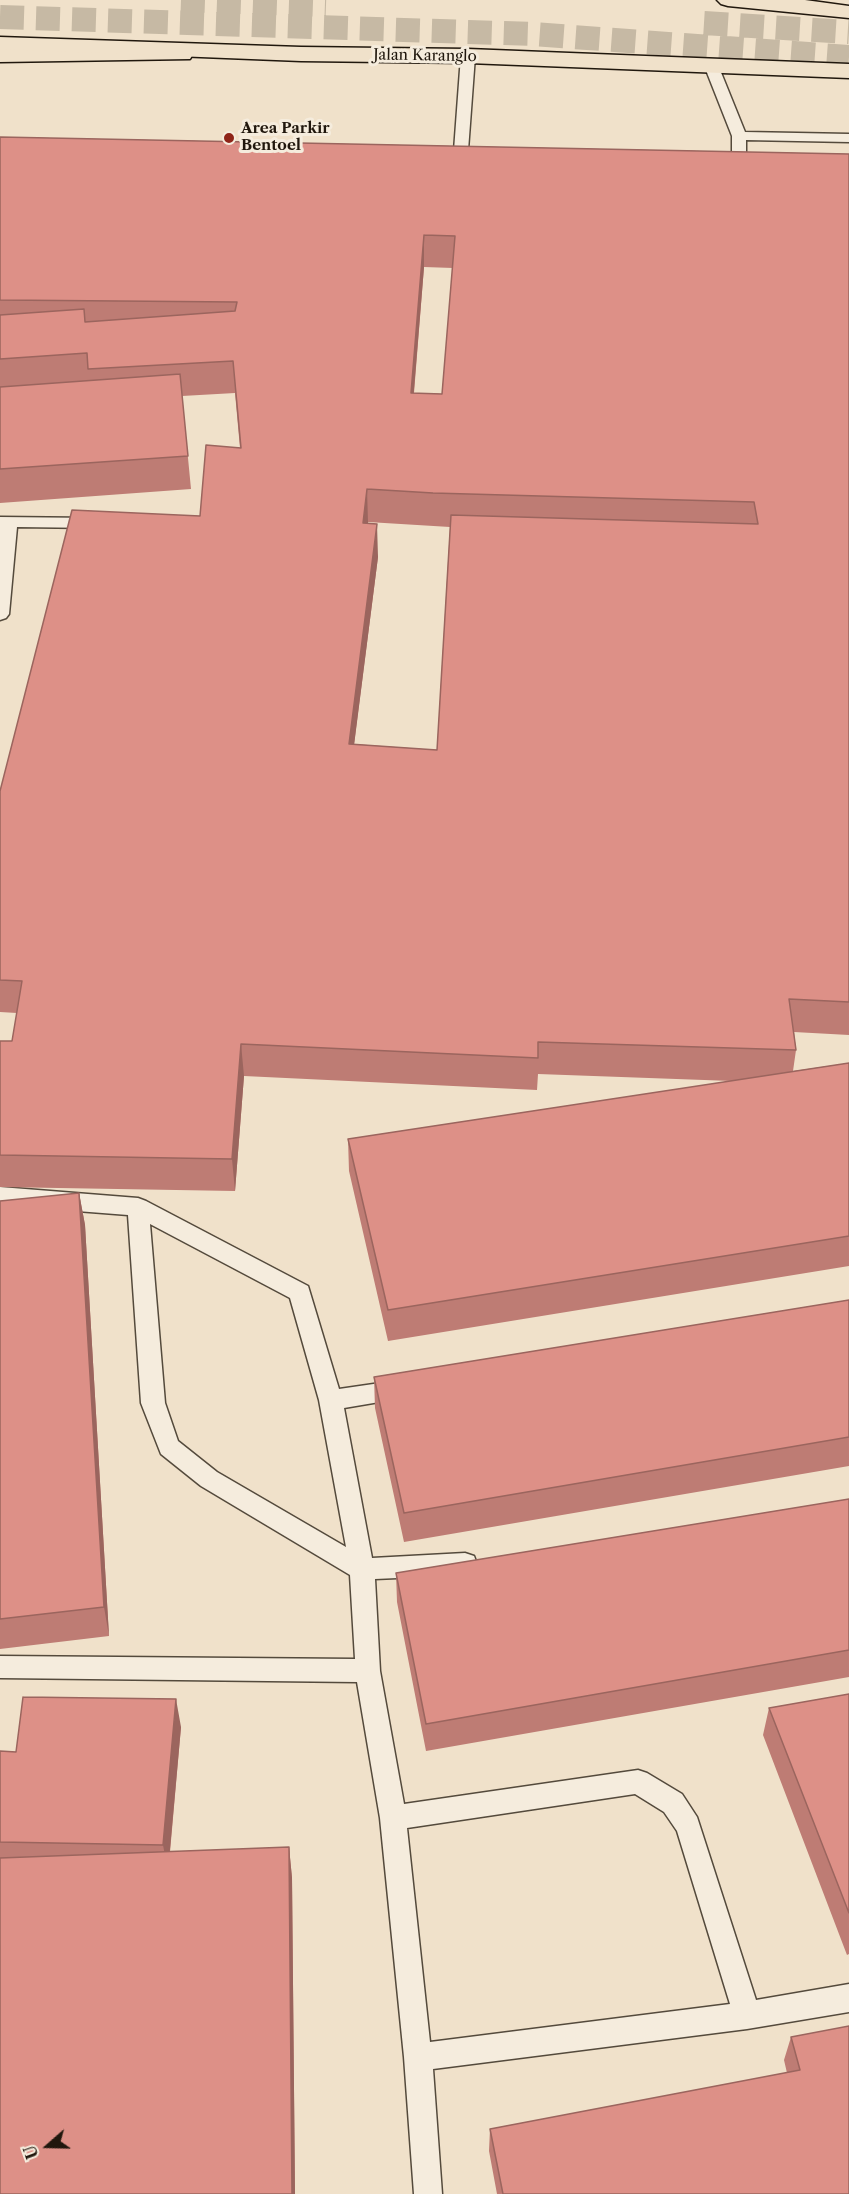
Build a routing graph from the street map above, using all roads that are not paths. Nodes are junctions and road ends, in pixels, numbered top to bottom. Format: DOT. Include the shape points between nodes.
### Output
graph roads {
  1 [pos="728,0"];
  2 [pos="849,12"];
  3 [pos="0,43"];
  4 [pos="301,54"];
  5 [pos="0,55"];
  6 [pos="468,56"];
  7 [pos="711,65"];
  8 [pos="849,71"];
  9 [pos="739,136"];
  10 [pos="849,138"];
  11 [pos="460,164"];
  12 [pos="738,176"];
  13 [pos="5,522"];
  14 [pos="110,523"];
  15 [pos="0,614"];
  16 [pos="0,1196"];
  17 [pos="138,1207"];
  18 [pos="425,1386"];
  19 [pos="331,1400"];
  20 [pos="487,1561"];
  21 [pos="362,1569"];
  22 [pos="0,1667"];
  23 [pos="369,1671"];
  24 [pos="393,1818"];
  25 [pos="849,1998"];
  26 [pos="747,2015"];
  27 [pos="418,2057"];
  28 [pos="428,2194"];
  1 -- 2 [label="main road"];
  3 -- 4 [label="main road, Jalan Karanglo"];
  4 -- 5 [label="main road"];
  4 -- 6 [label="main road, Jalan Karanglo"];
  6 -- 7 [label="main road, Jalan Karanglo"];
  6 -- 11 [label="lane"];
  7 -- 8 [label="main road, Jalan Karanglo"];
  7 -- 9 [label="lane"];
  9 -- 10 [label="lane"];
  9 -- 12 [label="lane"];
  13 -- 14 [label="lane"];
  13 -- 15 [label="lane"];
  16 -- 17 [label="lane"];
  17 -- 19 [label="lane" via="300,1292"];
  17 -- 21 [label="lane" via="153,1403 169,1447 209,1479"];
  18 -- 19 [label="lane"];
  19 -- 21 [label="lane"];
  20 -- 21 [label="lane"];
  21 -- 23 [label="lane"];
  22 -- 23 [label="lane"];
  23 -- 24 [label="lane"];
  24 -- 26 [label="lane" via="638,1782 673,1803 688,1826"];
  24 -- 27 [label="lane"];
  25 -- 26 [label="lane"];
  26 -- 27 [label="lane"];
  27 -- 28 [label="lane"];
}
